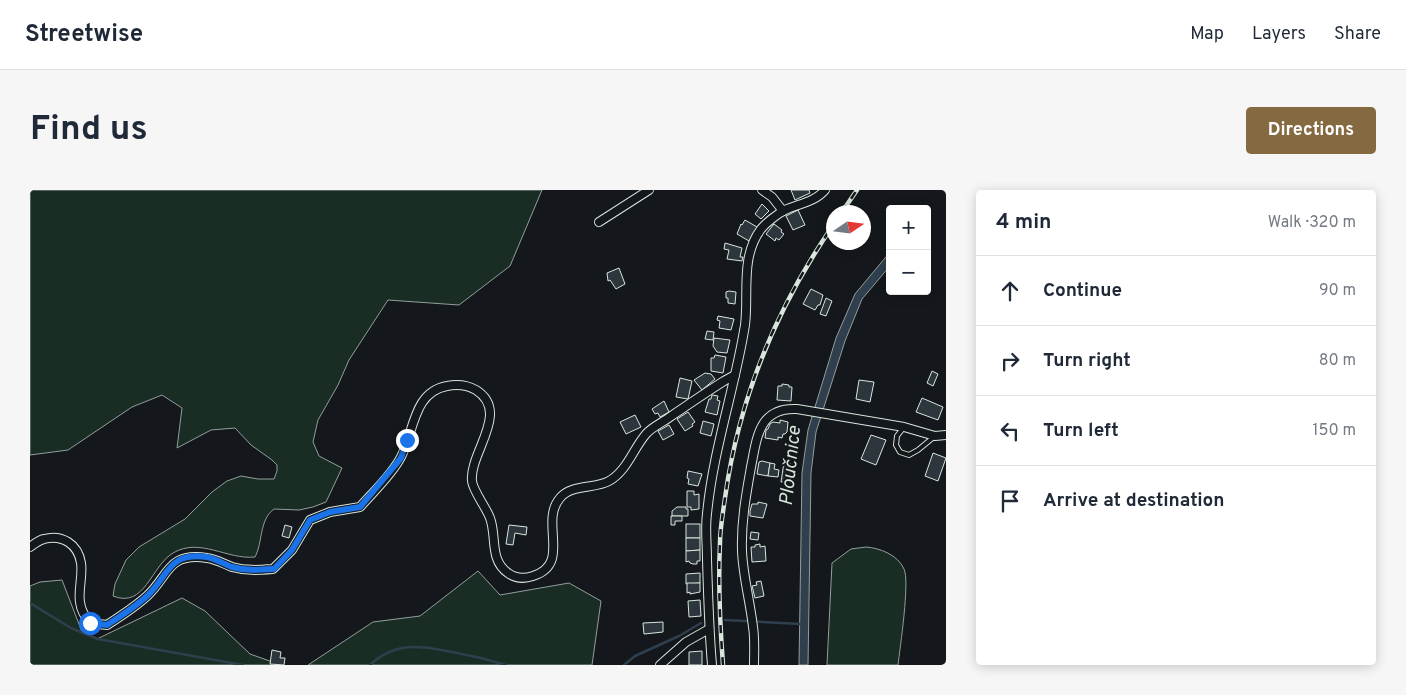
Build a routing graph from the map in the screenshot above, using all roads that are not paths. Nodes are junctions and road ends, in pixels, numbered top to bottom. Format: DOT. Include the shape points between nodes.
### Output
graph roads {
  1 [pos="649,190"];
  2 [pos="762,190"];
  3 [pos="824,190"];
  4 [pos="783,211"];
  5 [pos="599,222"];
  6 [pos="735,375"];
  7 [pos="904,427"];
  8 [pos="946,435"];
  9 [pos="935,436"];
  10 [pos="30,547"];
  11 [pos="709,629"];
  12 [pos="660,665"];
  13 [pos="712,665"];
  14 [pos="754,665"];
  1 -- 5 [label="street"];
  2 -- 4 [label="street"];
  3 -- 4 [label="street" via="812,200"];
  4 -- 6 [label="street" via="762,228 749,257 745,323"];
  6 -- 10 [label="street" via="647,432 619,474 607,482 561,496 552,519 554,553 550,565 543,573 528,578 518,578 499,565 490,519 472,482 473,467 490,422 488,405 481,394 454,384 430,392 421,402 401,458 360,507 330,512 310,520 292,550 274,569 250,571 193,556 179,560 149,594 107,625 90,623 82,612 79,600 81,562 68,541 43,539"];
  6 -- 11 [label="street" via="715,458 707,515"];
  7 -- 9 [label="street"];
  7 -- 9 [label="lane" via="897,436 896,445 900,452 909,455"];
  7 -- 14 [label="street" via="788,408 773,413 760,427 742,530"];
  8 -- 9 [label="street"];
  11 -- 12 [label="street" via="686,642"];
  11 -- 13 [label="street"];
}
